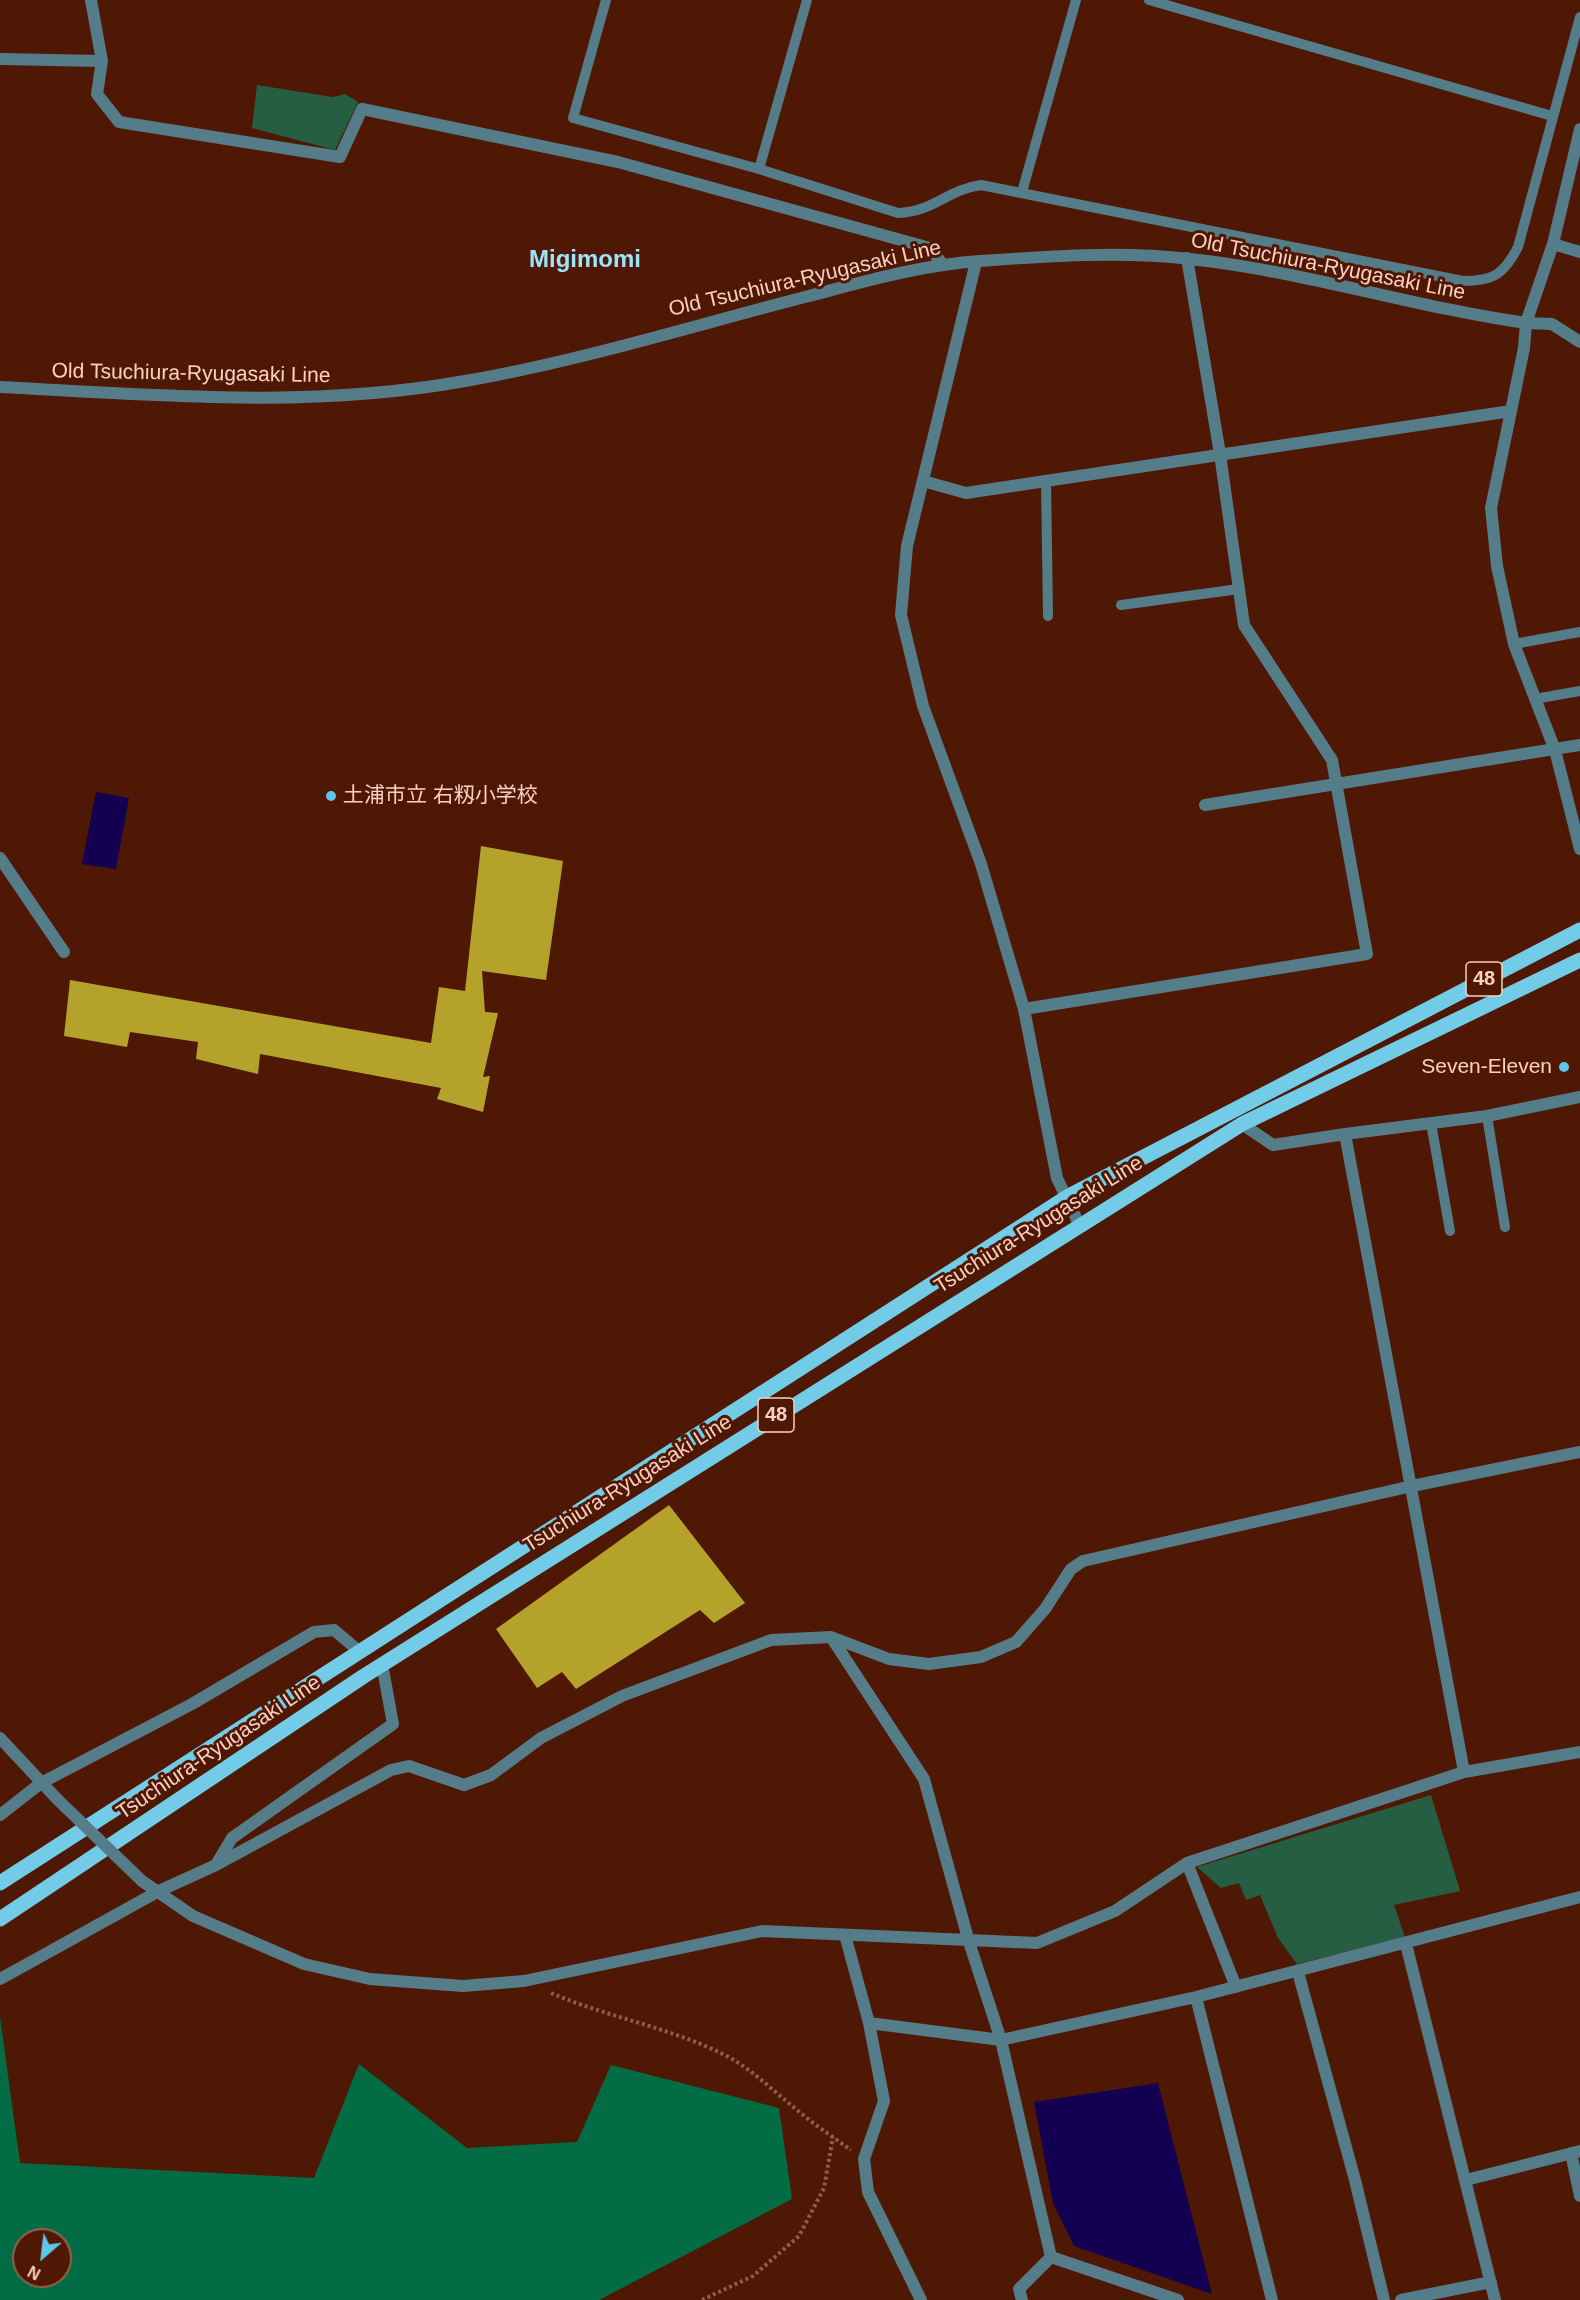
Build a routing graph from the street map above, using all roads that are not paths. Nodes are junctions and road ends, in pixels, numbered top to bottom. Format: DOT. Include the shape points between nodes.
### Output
graph roads {
  1 [pos="91,0"];
  2 [pos="606,0"];
  3 [pos="807,0"];
  4 [pos="1076,0"];
  5 [pos="1149,0"];
  6 [pos="1580,17"];
  7 [pos="0,59"];
  8 [pos="102,61"];
  9 [pos="1552,116"];
  10 [pos="1579,133"];
  11 [pos="759,170"];
  12 [pos="1022,192"];
  13 [pos="1553,244"];
  14 [pos="1580,252"];
  15 [pos="1187,258"];
  16 [pos="976,261"];
  17 [pos="943,265"];
  18 [pos="1526,323"];
  19 [pos="1580,342"];
  20 [pos="0,387"];
  21 [pos="1512,411"];
  22 [pos="1220,454"];
  23 [pos="923,481"];
  24 [pos="1046,481"];
  25 [pos="1239,589"];
  26 [pos="1121,605"];
  27 [pos="1048,616"];
  28 [pos="1580,632"];
  29 [pos="1514,644"];
  30 [pos="1580,691"];
  31 [pos="1535,699"];
  32 [pos="1580,745"];
  33 [pos="1555,750"];
  34 [pos="1335,783"];
  35 [pos="1205,805"];
  36 [pos="1580,849"];
  37 [pos="0,858"];
  38 [pos="1580,930"];
  39 [pos="64,952"];
  40 [pos="1580,960"];
  41 [pos="1024,1009"];
  42 [pos="1580,1097"];
  43 [pos="1487,1116"];
  44 [pos="1431,1123"];
  45 [pos="1242,1124"];
  46 [pos="1345,1134"];
  47 [pos="1067,1197"];
  48 [pos="1079,1224"];
  49 [pos="1505,1227"];
  50 [pos="1450,1232"];
  51 [pos="1580,1452"];
  52 [pos="1412,1486"];
  53 [pos="831,1637"];
  54 [pos="359,1651"];
  55 [pos="382,1664"];
  56 [pos="0,1738"];
  57 [pos="1580,1752"];
  58 [pos="1464,1772"];
  59 [pos="41,1783"];
  60 [pos="0,1815"];
  61 [pos="1187,1863"];
  62 [pos="216,1865"];
  63 [pos="0,1882"];
  64 [pos="159,1891"];
  65 [pos="1580,1897"];
  66 [pos="0,1919"];
  67 [pos="845,1935"];
  68 [pos="969,1942"];
  69 [pos="1406,1944"];
  70 [pos="1298,1972"];
  71 [pos="0,1979"];
  72 [pos="1236,1987"];
  73 [pos="1196,1997"];
  74 [pos="869,2023"];
  75 [pos="1001,2040"];
  76 [pos="1576,2152"];
  77 [pos="1466,2180"];
  78 [pos="1580,2196"];
  79 [pos="1051,2257"];
  80 [pos="1491,2282"];
  81 [pos="921,2300"];
  82 [pos="1022,2300"];
  83 [pos="1178,2300"];
  84 [pos="1272,2300"];
  85 [pos="1384,2300"];
  86 [pos="1401,2300"];
  87 [pos="1495,2300"];
  1 -- 8 [label="street"];
  2 -- 11 [label="lane" via="573,118"];
  3 -- 11 [label="lane"];
  4 -- 12 [label="lane"];
  5 -- 9 [label="lane"];
  6 -- 9 [label="lane"];
  7 -- 8 [label="street"];
  8 -- 17 [label="street" via="97,94 119,122 340,157 362,109 618,162 930,248"];
  9 -- 12 [label="lane" via="1518,247 1508,265 1496,276 1482,281 1463,281"];
  10 -- 13 [label="street"];
  11 -- 12 [label="lane" via="898,213 932,207 965,188 981,185"];
  13 -- 14 [label="street"];
  13 -- 18 [label="street"];
  15 -- 16 [label="street, Old Tsuchiura-Ryugasaki Line" via="1085,255"];
  15 -- 18 [label="street, Old Tsuchiura-Ryugasaki Line"];
  15 -- 22 [label="street"];
  16 -- 17 [label="street, Old Tsuchiura-Ryugasaki Line"];
  16 -- 23 [label="street"];
  17 -- 20 [label="street, Old Tsuchiura-Ryugasaki Line" via="564,360 465,381 360,396 234,399"];
  18 -- 19 [label="street, Old Tsuchiura-Ryugasaki Line" via="1552,324"];
  18 -- 21 [label="street"];
  21 -- 22 [label="street"];
  21 -- 29 [label="street" via="1491,508 1497,566"];
  22 -- 24 [label="street"];
  22 -- 25 [label="street"];
  23 -- 24 [label="street" via="966,493"];
  23 -- 41 [label="street" via="907,546 901,615 923,706 981,864"];
  24 -- 27 [label="lane"];
  25 -- 26 [label="lane"];
  25 -- 34 [label="street" via="1244,625 1332,760"];
  28 -- 29 [label="lane"];
  29 -- 31 [label="street"];
  30 -- 31 [label="lane"];
  31 -- 33 [label="street"];
  32 -- 33 [label="street"];
  33 -- 34 [label="street"];
  33 -- 36 [label="street"];
  34 -- 35 [label="street"];
  34 -- 41 [label="street" via="1367,954"];
  37 -- 39 [label="street"];
  38 -- 47 [label="main road, Tsuchiura-Ryugasaki Line / 48"];
  40 -- 45 [label="main road, Tsuchiura-Ryugasaki Line / 48"];
  41 -- 47 [label="street" via="1057,1178"];
  42 -- 43 [label="street"];
  43 -- 44 [label="street"];
  43 -- 49 [label="lane"];
  44 -- 46 [label="street"];
  44 -- 50 [label="lane"];
  45 -- 46 [label="street" via="1273,1145"];
  45 -- 48 [label="main road, Tsuchiura-Ryugasaki Line / 48"];
  46 -- 52 [label="street"];
  47 -- 48 [label="street"];
  47 -- 54 [label="main road, Tsuchiura-Ryugasaki Line / 48"];
  48 -- 55 [label="main road, Tsuchiura-Ryugasaki Line / 48"];
  51 -- 52 [label="street"];
  52 -- 53 [label="street" via="1083,1561 1071,1569 1045,1609 1016,1642 981,1657 929,1664 890,1659"];
  52 -- 58 [label="street"];
  53 -- 62 [label="street" via="771,1640 622,1696 541,1738 491,1775 464,1785 409,1766 391,1770"];
  53 -- 68 [label="street" via="924,1779"];
  54 -- 59 [label="street" via="334,1630 314,1632 192,1704"];
  54 -- 63 [label="main road, Tsuchiura-Ryugasaki Line / 48"];
  55 -- 62 [label="street" via="393,1724 232,1839"];
  55 -- 66 [label="main road, Tsuchiura-Ryugasaki Line / 48"];
  56 -- 59 [label="street"];
  57 -- 58 [label="street"];
  58 -- 61 [label="street"];
  59 -- 60 [label="street"];
  59 -- 64 [label="street, bridge" via="142,1881"];
  61 -- 68 [label="street" via="1115,1911 1038,1943"];
  61 -- 72 [label="street"];
  62 -- 64 [label="street"];
  64 -- 67 [label="street" via="193,1916 304,1964 370,1979 463,1986 524,1981 762,1932"];
  64 -- 71 [label="street"];
  65 -- 69 [label="street"];
  67 -- 68 [label="street"];
  67 -- 74 [label="street"];
  68 -- 75 [label="street"];
  69 -- 70 [label="street"];
  69 -- 77 [label="street"];
  70 -- 72 [label="street"];
  70 -- 85 [label="street"];
  72 -- 73 [label="street"];
  73 -- 75 [label="street"];
  73 -- 84 [label="street"];
  74 -- 75 [label="street"];
  74 -- 81 [label="street" via="884,2101 864,2159 868,2192"];
  75 -- 79 [label="street"];
  76 -- 77 [label="street"];
  76 -- 78 [label="street"];
  77 -- 80 [label="street"];
  79 -- 82 [label="street" via="1019,2289"];
  79 -- 83 [label="street"];
  80 -- 86 [label="street"];
  80 -- 87 [label="street"];
}
